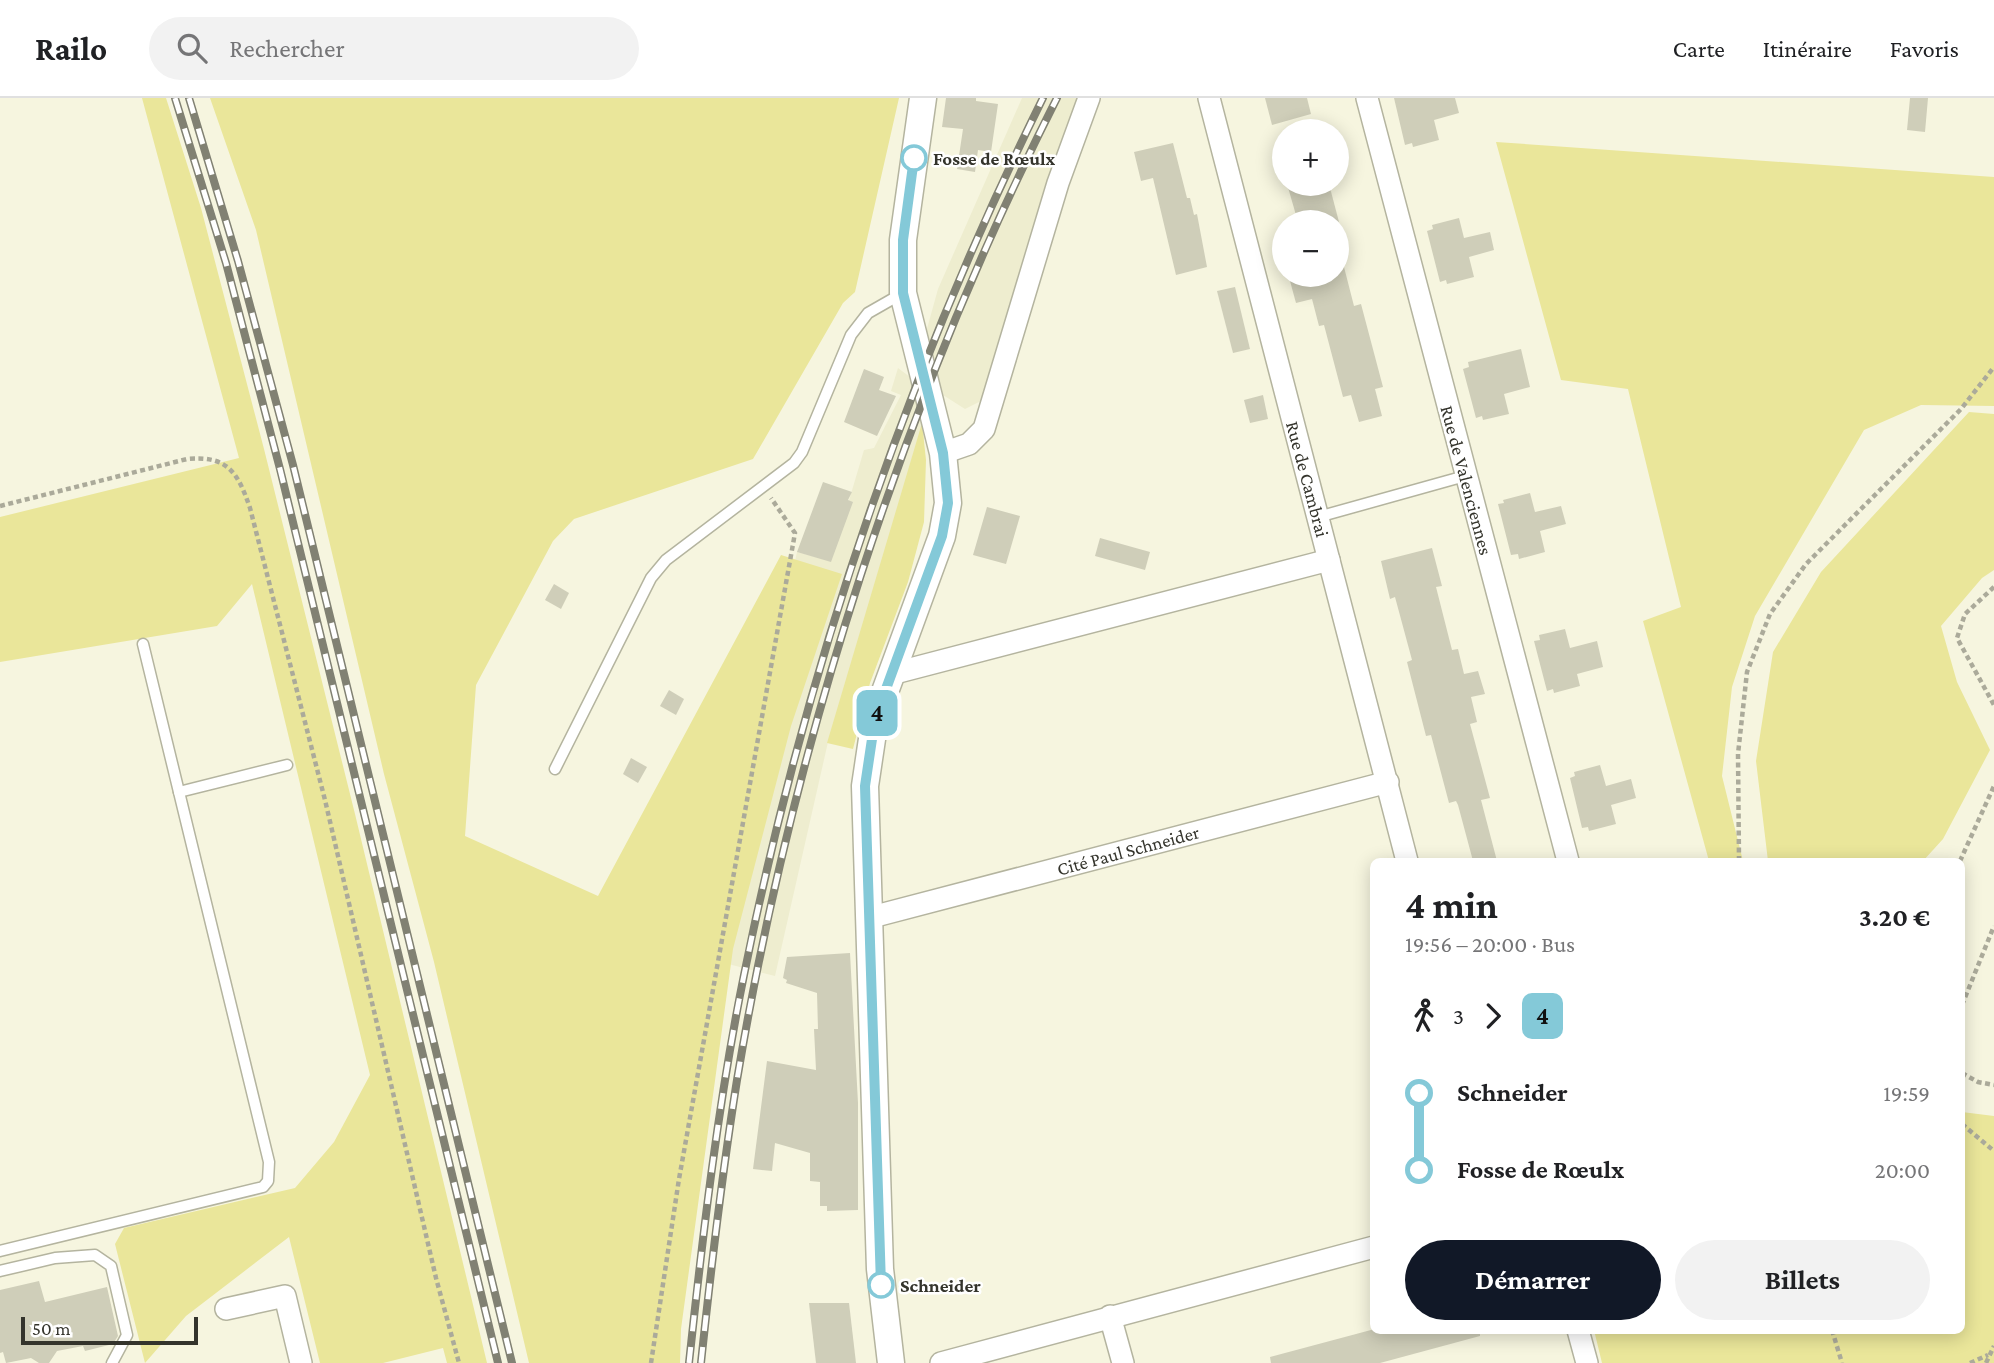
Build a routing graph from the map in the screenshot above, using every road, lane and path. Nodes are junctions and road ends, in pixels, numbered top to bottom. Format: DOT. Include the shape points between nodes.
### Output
graph roads {
  1 [pos="923,98"];
  2 [pos="1090,98"];
  3 [pos="1209,98"];
  4 [pos="1367,98"];
  5 [pos="903,293"];
  6 [pos="1994,367"];
  7 [pos="943,453"];
  8 [pos="1465,476"];
  9 [pos="764,487"];
  10 [pos="0,506"];
  11 [pos="1318,517"];
  12 [pos="1329,560"];
  13 [pos="1994,587"];
  14 [pos="143,644"];
  15 [pos="891,674"];
  16 [pos="1994,705"];
  17 [pos="288,765"];
  18 [pos="555,769"];
  19 [pos="1388,782"];
  20 [pos="1994,786"];
  21 [pos="179,792"];
  22 [pos="1406,858"];
  23 [pos="1567,858"];
  24 [pos="1739,858"];
  25 [pos="1961,858"];
  26 [pos="868,918"];
  27 [pos="1994,926"];
  28 [pos="1965,998"];
  29 [pos="1965,1075"];
  30 [pos="1994,1085"];
  31 [pos="1965,1127"];
  32 [pos="1994,1151"];
  33 [pos="1370,1248"];
  34 [pos="0,1251"];
  35 [pos="0,1271"];
  36 [pos="226,1309"];
  37 [pos="1110,1317"];
  38 [pos="1579,1334"];
  39 [pos="1833,1334"];
  40 [pos="1994,1346"];
  41 [pos="1989,1355"];
  42 [pos="112,1363"];
  43 [pos="301,1363"];
  44 [pos="459,1363"];
  45 [pos="651,1363"];
  46 [pos="891,1363"];
  47 [pos="942,1363"];
  48 [pos="1123,1363"];
  49 [pos="1587,1363"];
  50 [pos="1842,1363"];
  51 [pos="1970,1363"];
  52 [pos="1986,1363"];
  1 -- 5 [label="street" via="903,240"];
  2 -- 7 [label="street" via="1055,194 984,429 969,444"];
  3 -- 11 [label="street, Rue de Cambrai"];
  4 -- 8 [label="street, Rue de Valenciennes"];
  5 -- 7 [label="street"];
  5 -- 9 [label="lane" via="878,305 860,322 845,347 802,452"];
  6 -- 24 [label="path" via="1961,409 1806,564 1770,614 1747,672 1738,754"];
  7 -- 15 [label="street" via="948,503 942,536"];
  8 -- 11 [label="lane"];
  8 -- 23 [label="street, Rue de Valenciennes"];
  9 -- 18 [label="lane" via="666,560 651,578"];
  9 -- 45 [label="path" via="795,533 681,1166"];
  10 -- 44 [label="path" via="198,458 220,461 239,480 325,800"];
  11 -- 12 [label="street, Rue de Cambrai"];
  12 -- 15 [label="street"];
  12 -- 19 [label="street, Rue de Cambrai"];
  13 -- 16 [label="path" via="1965,614 1957,638"];
  14 -- 21 [label="lane"];
  15 -- 26 [label="street" via="875,719 867,768"];
  17 -- 21 [label="lane"];
  19 -- 22 [label="street, Rue de Cambrai"];
  19 -- 26 [label="street, Cité Paul Schneider"];
  20 -- 25 [label="path"];
  21 -- 34 [label="lane" via="269,1162 268,1181 263,1187"];
  26 -- 46 [label="street" via="880,1269"];
  27 -- 28 [label="path"];
  29 -- 30 [label="path"];
  31 -- 32 [label="path"];
  33 -- 37 [label="street"];
  35 -- 42 [label="lane" via="55,1258 95,1255 111,1266 127,1335"];
  36 -- 43 [label="street" via="285,1296"];
  37 -- 47 [label="street"];
  37 -- 48 [label="street"];
  38 -- 49 [label="street"];
  39 -- 50 [label="path"];
  40 -- 41 [label="path"];
  41 -- 51 [label="path"];
  41 -- 52 [label="path"];
}
